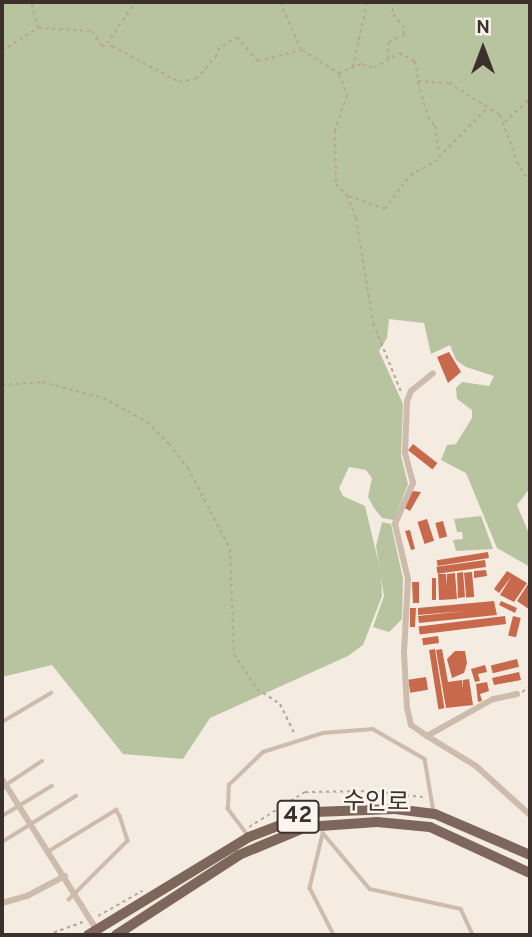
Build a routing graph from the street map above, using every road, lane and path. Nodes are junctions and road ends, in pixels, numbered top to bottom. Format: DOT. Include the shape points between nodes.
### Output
graph roads {
  1 [pos="31,2"];
  2 [pos="135,2"];
  3 [pos="280,2"];
  4 [pos="367,2"];
  5 [pos="395,2"];
  6 [pos="38,28"];
  7 [pos="106,46"];
  8 [pos="302,50"];
  9 [pos="2,51"];
  10 [pos="388,59"];
  11 [pos="352,69"];
  12 [pos="338,73"];
  13 [pos="418,81"];
  14 [pos="530,99"];
  15 [pos="487,107"];
  16 [pos="505,122"];
  17 [pos="440,154"];
  18 [pos="530,183"];
  19 [pos="347,195"];
  20 [pos="433,373"];
  21 [pos="2,385"];
  22 [pos="407,401"];
  23 [pos="51,694"];
  24 [pos="517,694"];
  25 [pos="2,722"];
  26 [pos="427,736"];
  27 [pos="296,738"];
  28 [pos="42,761"];
  29 [pos="3,784"];
  30 [pos="52,786"];
  31 [pos="76,796"];
  32 [pos="21,806"];
  33 [pos="435,814"];
  34 [pos="530,815"];
  35 [pos="2,816"];
  36 [pos="33,825"];
  37 [pos="323,829"];
  38 [pos="249,837"];
  39 [pos="2,842"];
  40 [pos="49,851"];
  41 [pos="530,855"];
  42 [pos="530,873"];
  43 [pos="65,876"];
  44 [pos="75,894"];
  45 [pos="69,901"];
  46 [pos="2,902"];
  47 [pos="95,934"];
  48 [pos="116,935"];
  49 [pos="334,935"];
  50 [pos="473,935"];
  1 -- 6 [label="path"];
  2 -- 7 [label="path"];
  3 -- 8 [label="path"];
  4 -- 11 [label="path"];
  5 -- 10 [label="path" via="392,12 404,35 389,42"];
  6 -- 7 [label="path" via="92,31"];
  6 -- 9 [label="path"];
  7 -- 8 [label="path" via="167,71 179,82 196,79 217,50 237,37 258,61"];
  8 -- 12 [label="path"];
  10 -- 11 [label="path" via="374,68 362,64"];
  10 -- 13 [label="path" via="400,52 409,56 417,67"];
  11 -- 12 [label="path"];
  12 -- 19 [label="path" via="346,95 335,130 335,184"];
  13 -- 15 [label="path" via="449,83"];
  13 -- 17 [label="path" via="428,117 436,126"];
  14 -- 16 [label="path"];
  15 -- 16 [label="path"];
  15 -- 17 [label="path"];
  16 -- 18 [label="path" via="517,162"];
  17 -- 19 [label="path" via="410,175 385,209"];
  19 -- 22 [label="path" via="359,232 373,323"];
  20 -- 22 [label="street" via="411,391"];
  21 -- 27 [label="path" via="42,382 103,398 147,422 169,444 188,468 230,549 234,654 257,689 280,704"];
  22 -- 26 [label="street" via="405,453 413,483 395,524 408,579 407,707 411,725"];
  23 -- 25 [label="lane"];
  24 -- 26 [label="street" via="493,699"];
  26 -- 34 [label="street" via="476,766"];
  27 -- 33 [label="lane, 수인로" via="373,729 425,760"];
  27 -- 38 [label="lane, 수인로" via="262,752 229,785 228,809"];
  28 -- 29 [label="lane"];
  29 -- 32 [label="street"];
  30 -- 32 [label="lane"];
  31 -- 36 [label="lane"];
  32 -- 35 [label="lane"];
  32 -- 36 [label="street"];
  33 -- 38 [label="main road, 수인로 / 42" via="395,809 314,812"];
  33 -- 41 [label="main road, 수인로 / 42"];
  36 -- 39 [label="lane"];
  36 -- 40 [label="street"];
  37 -- 42 [label="main road, 수인로 / 42" via="377,822 429,827"];
  37 -- 48 [label="main road, 수인로 / 42" via="293,830 239,855"];
  37 -- 49 [label="lane" via="310,888"];
  37 -- 50 [label="lane" via="370,890 461,909"];
  38 -- 47 [label="main road, 수인로 / 42"];
  40 -- 43 [label="street"];
  40 -- 44 [label="lane" via="117,810 128,841"];
  43 -- 44 [label="street"];
  43 -- 46 [label="street" via="27,897"];
  44 -- 45 [label="lane"];
  44 -- 47 [label="street"];
}
